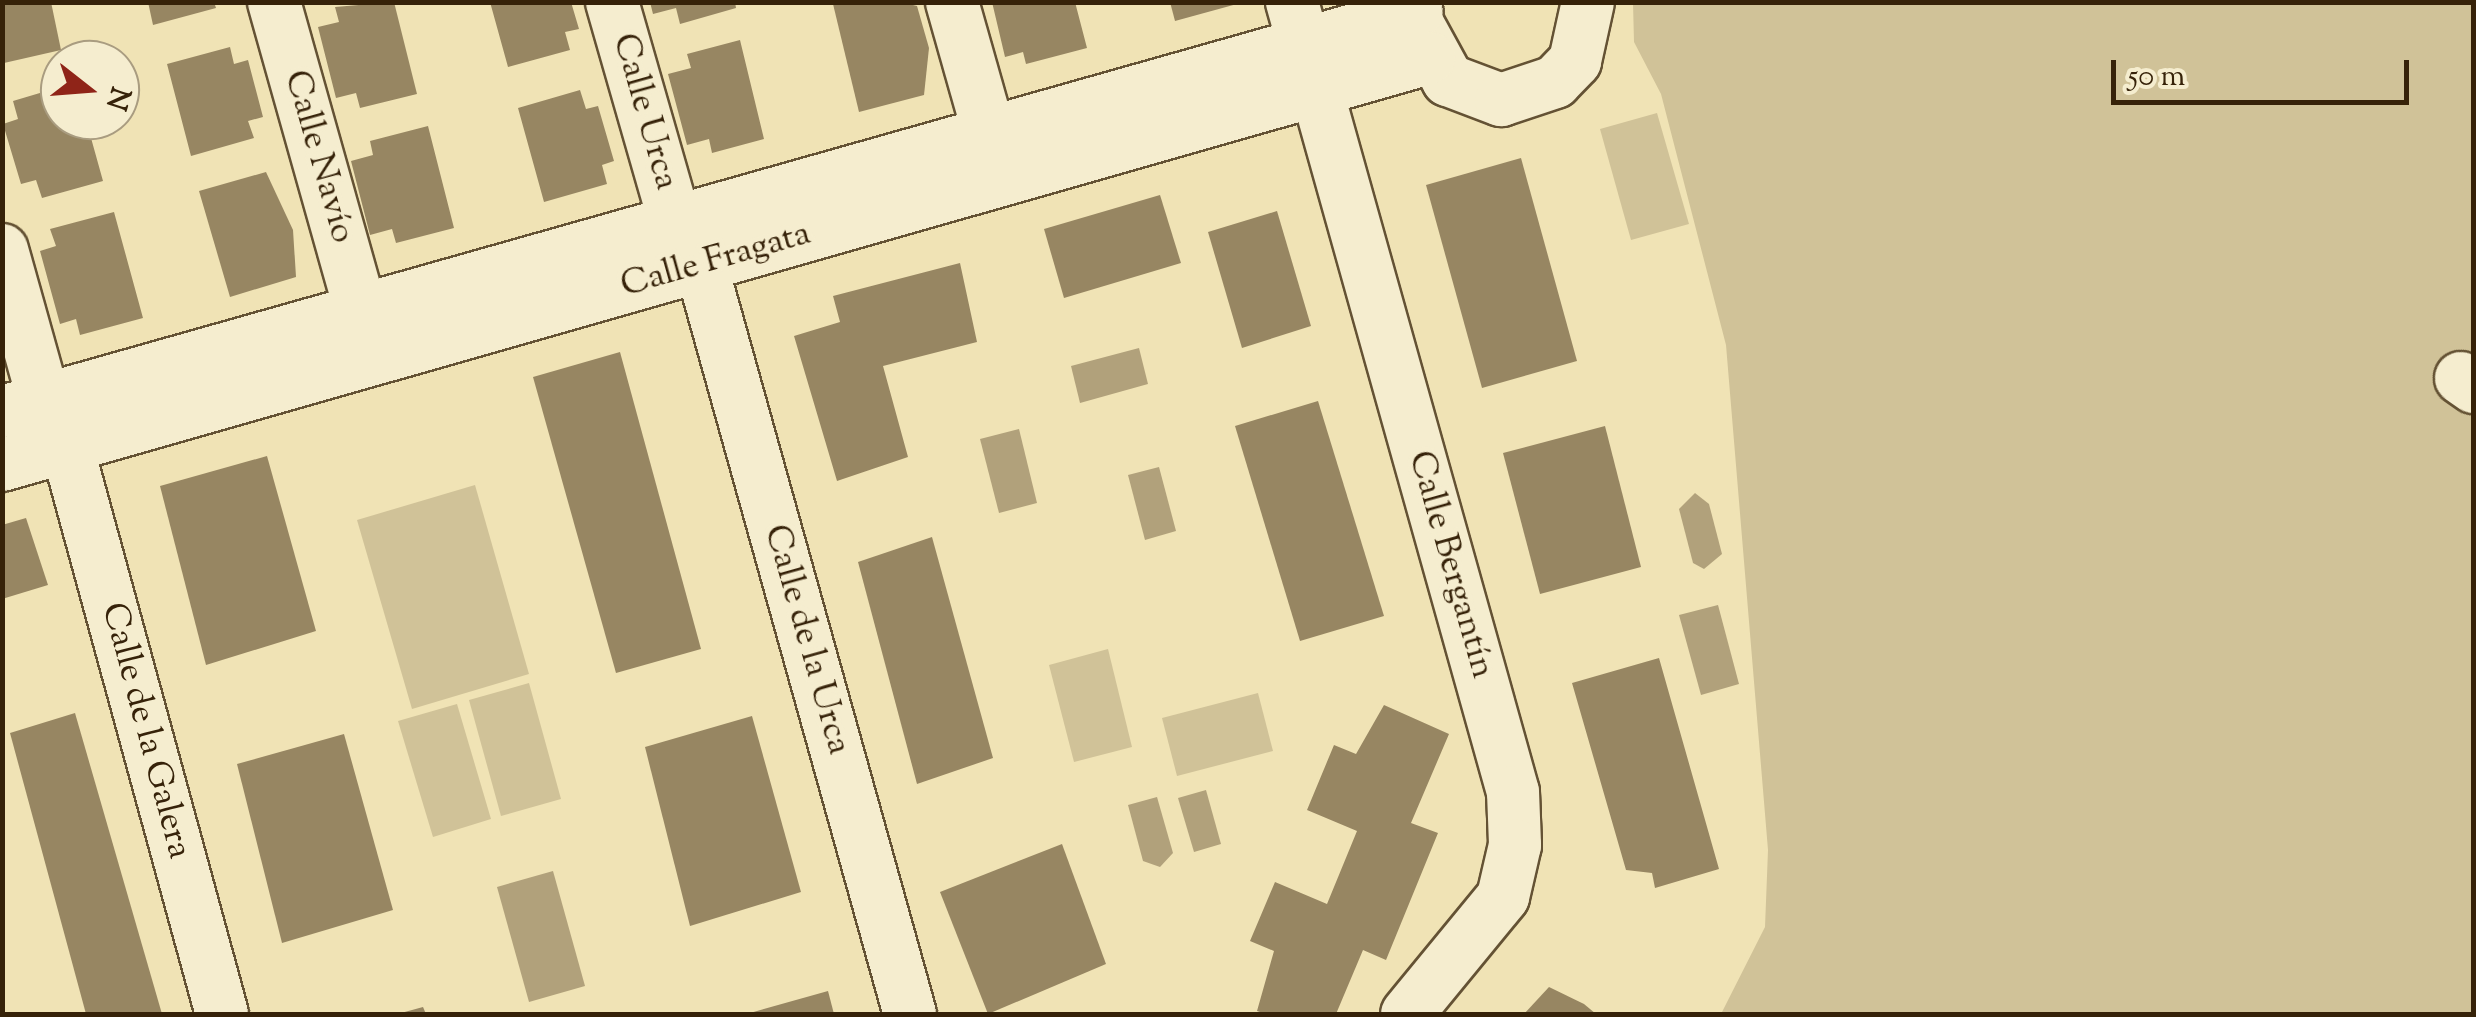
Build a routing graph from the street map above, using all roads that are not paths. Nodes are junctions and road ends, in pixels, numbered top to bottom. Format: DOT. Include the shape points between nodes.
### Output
graph roads {
  1 [pos="274,2"];
  2 [pos="612,2"];
  3 [pos="952,2"];
  4 [pos="1588,2"];
  5 [pos="1421,24"];
  6 [pos="1304,45"];
  7 [pos="989,133"];
  8 [pos="688,244"];
  9 [pos="2,250"];
  10 [pos="361,311"];
  11 [pos="24,406"];
  12 [pos="67,446"];
  13 [pos="2,465"];
  14 [pos="222,1014"];
  15 [pos="910,1014"];
  16 [pos="1407,1014"];
  1 -- 10 [label="street, Calle Navío"];
  2 -- 8 [label="street, Calle Urca"];
  3 -- 7 [label="street"];
  4 -- 5 [label="street, Calle Fragata" via="1575,60 1530,95 1473,94"];
  5 -- 6 [label="street, Calle Fragata"];
  6 -- 7 [label="street, Calle Fragata"];
  6 -- 8 [label="street, Calle Fragata"];
  6 -- 16 [label="street, Calle Bergantín" via="1513,792 1515,845 1503,897"];
  7 -- 8 [label="street, Calle Fragata"];
  8 -- 10 [label="street, Calle Fragata"];
  8 -- 12 [label="street, Calle Fragata"];
  8 -- 15 [label="street, Calle de la Urca"];
  9 -- 11 [label="street"];
  10 -- 11 [label="street, Calle Fragata"];
  12 -- 13 [label="street, Calle Fragata"];
  12 -- 14 [label="street, Calle de la Galera"];
}
